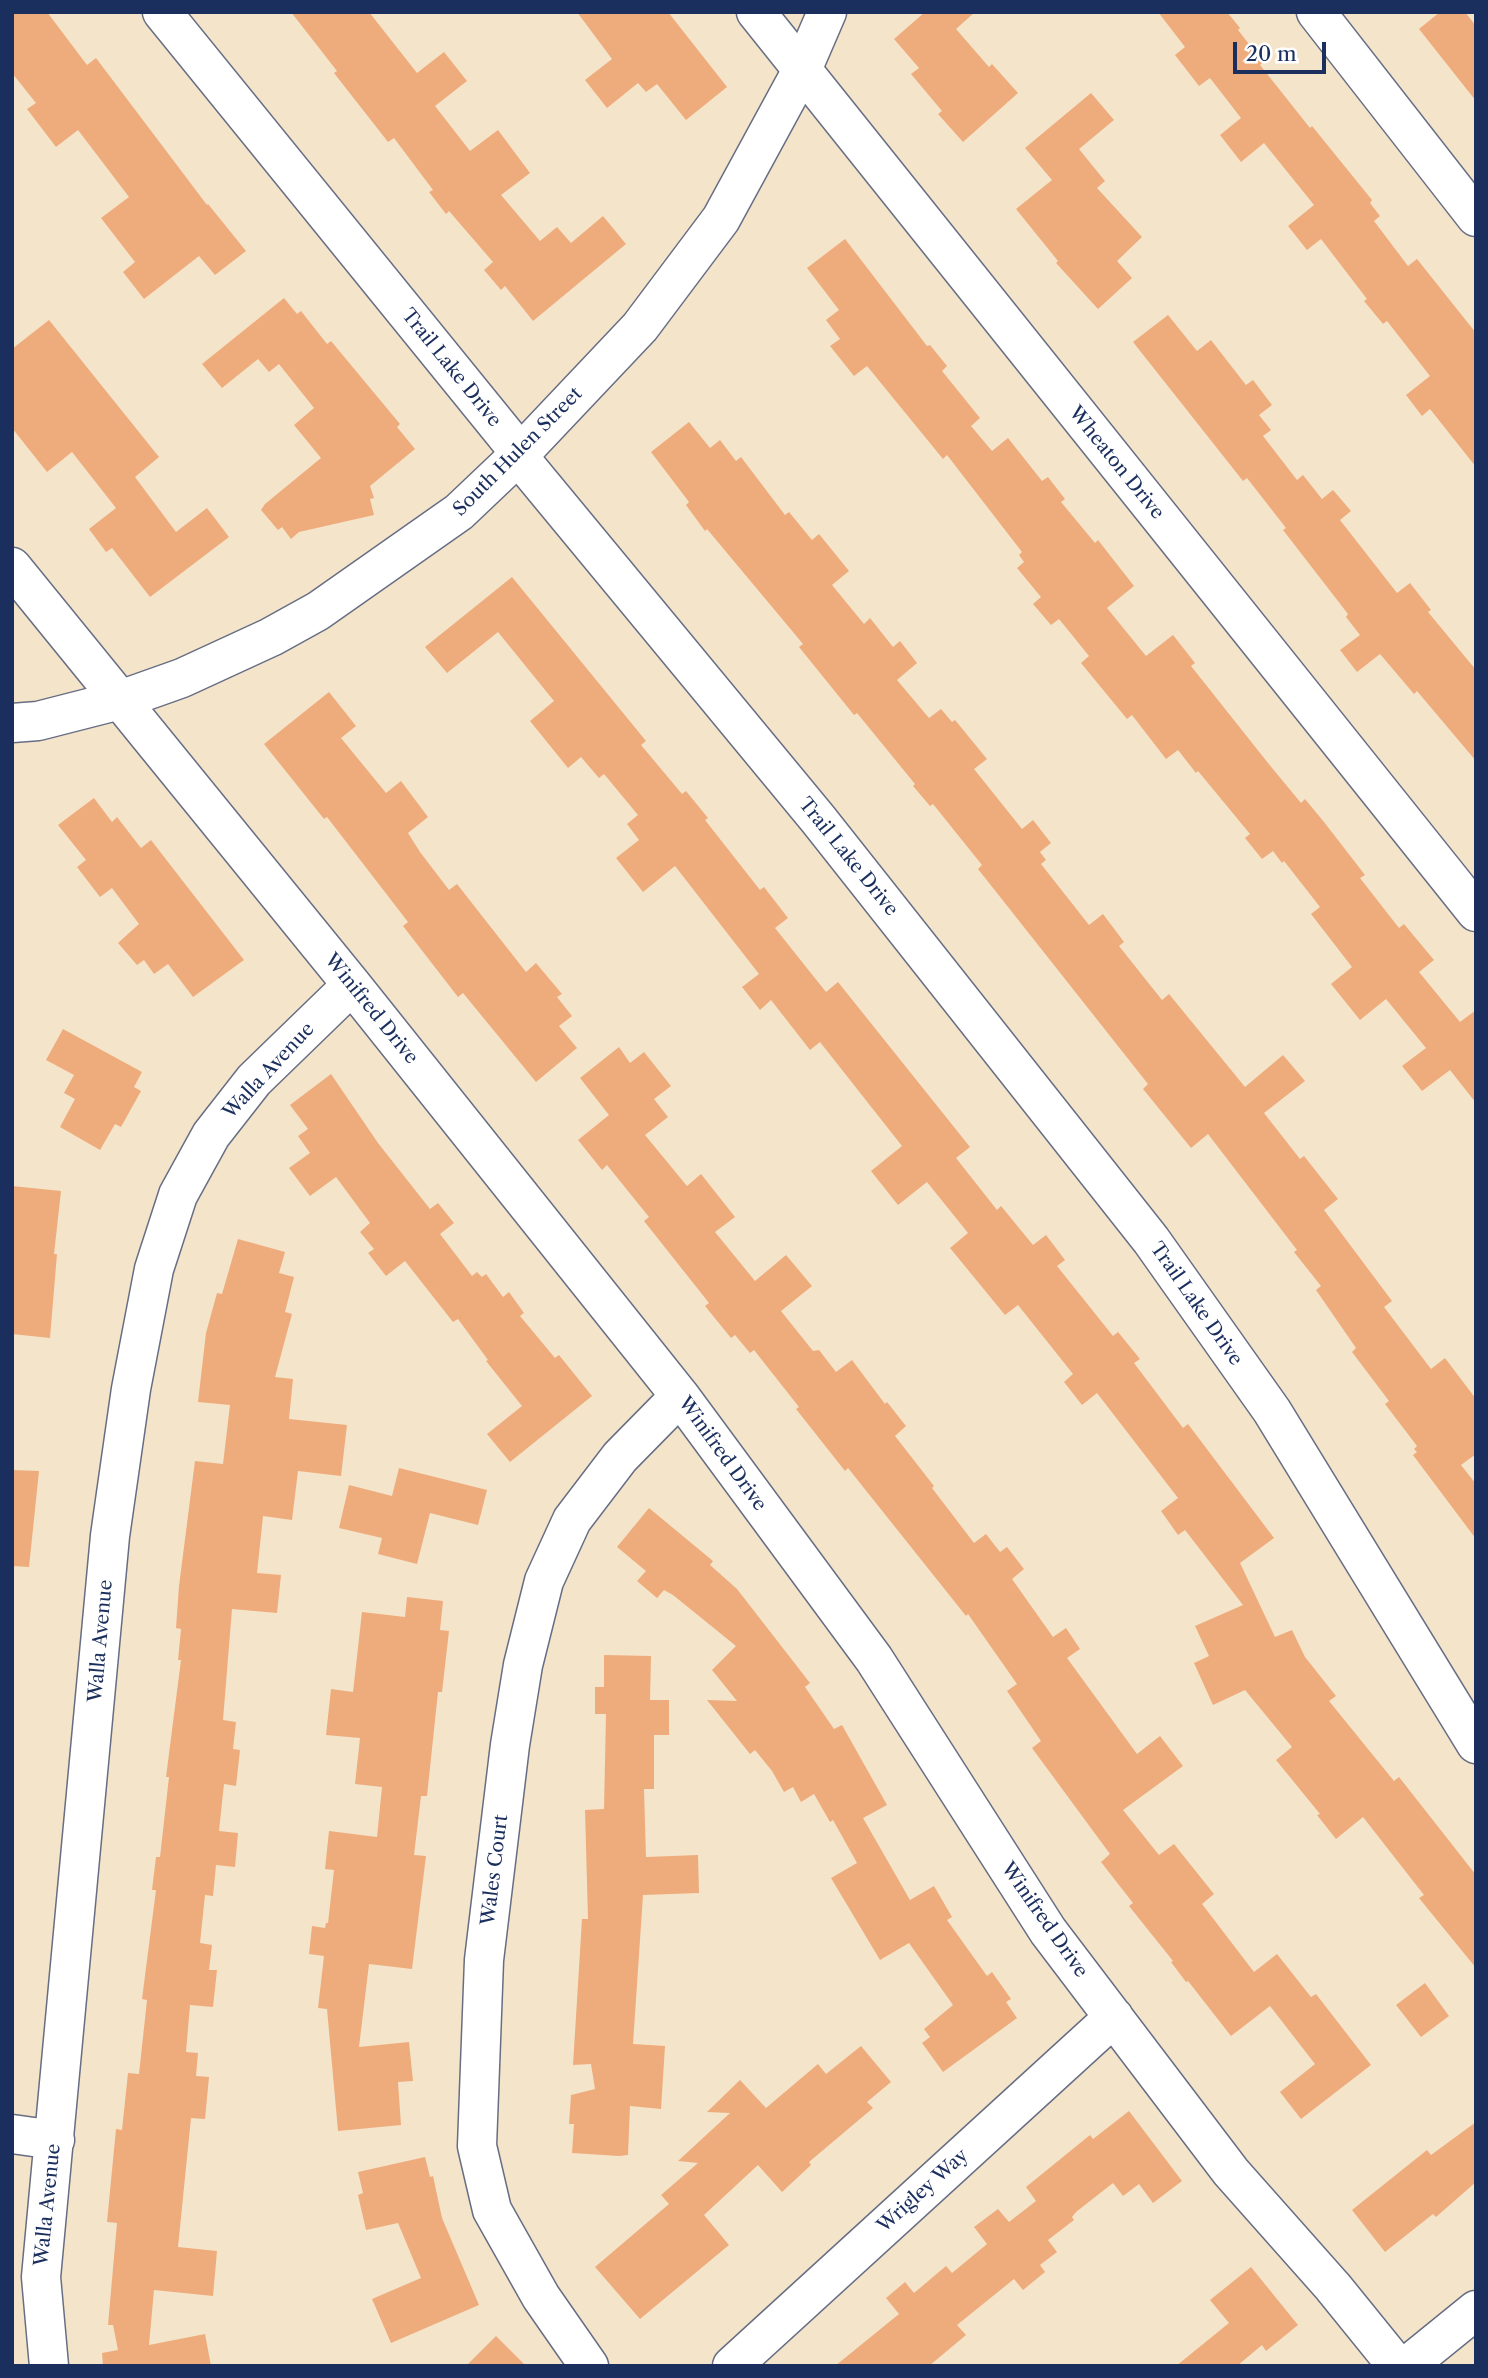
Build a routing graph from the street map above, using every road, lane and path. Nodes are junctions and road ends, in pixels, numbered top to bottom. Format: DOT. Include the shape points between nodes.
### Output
graph roads {
  1 [pos="162,12"];
  2 [pos="756,12"];
  3 [pos="827,12"];
  4 [pos="1316,12"];
  5 [pos="802,70"];
  6 [pos="1476,217"];
  7 [pos="518,456"];
  8 [pos="12,567"];
  9 [pos="120,700"];
  10 [pos="12,723"];
  11 [pos="1476,912"];
  12 [pos="352,985"];
  13 [pos="680,1396"];
  14 [pos="1476,1744"];
  15 [pos="1114,2017"];
  16 [pos="12,2134"];
  17 [pos="55,2140"];
  18 [pos="1476,2310"];
  19 [pos="49,2366"];
  20 [pos="589,2366"];
  21 [pos="732,2366"];
  22 [pos="1397,2366"];
  23 [pos="1407,2366"];
  1 -- 7 [label="street, Trail Lake Drive"];
  2 -- 5 [label="street, Wheaton Drive"];
  3 -- 5 [label="street, South Hulen Street"];
  4 -- 6 [label="street"];
  5 -- 7 [label="street, South Hulen Street" via="721,219 640,327"];
  5 -- 11 [label="street, Wheaton Drive"];
  7 -- 9 [label="street, South Hulen Street" via="459,512 318,611 182,678"];
  7 -- 14 [label="street, Trail Lake Drive" via="818,819 1151,1240 1272,1411"];
  8 -- 9 [label="street, Winifred Drive"];
  9 -- 10 [label="street, South Hulen Street" via="38,722"];
  9 -- 12 [label="street, Winifred Drive"];
  12 -- 13 [label="street, Winifred Drive"];
  12 -- 17 [label="street, Walla Avenue" via="254,1080 211,1135 178,1195 154,1269 110,1536"];
  13 -- 15 [label="street, Winifred Drive" via="874,1659 1048,1931"];
  13 -- 20 [label="street, Wales Court" via="620,1457 572,1520 544,1581 523,1665 510,1745 484,1960 477,2146 492,2210 541,2297"];
  15 -- 21 [label="street, Wrigley Way"];
  15 -- 22 [label="street, Winifred Drive" via="1231,2172"];
  16 -- 17 [label="street"];
  17 -- 19 [label="street, Walla Avenue" via="41,2277"];
  18 -- 23 [label="street"];
}
